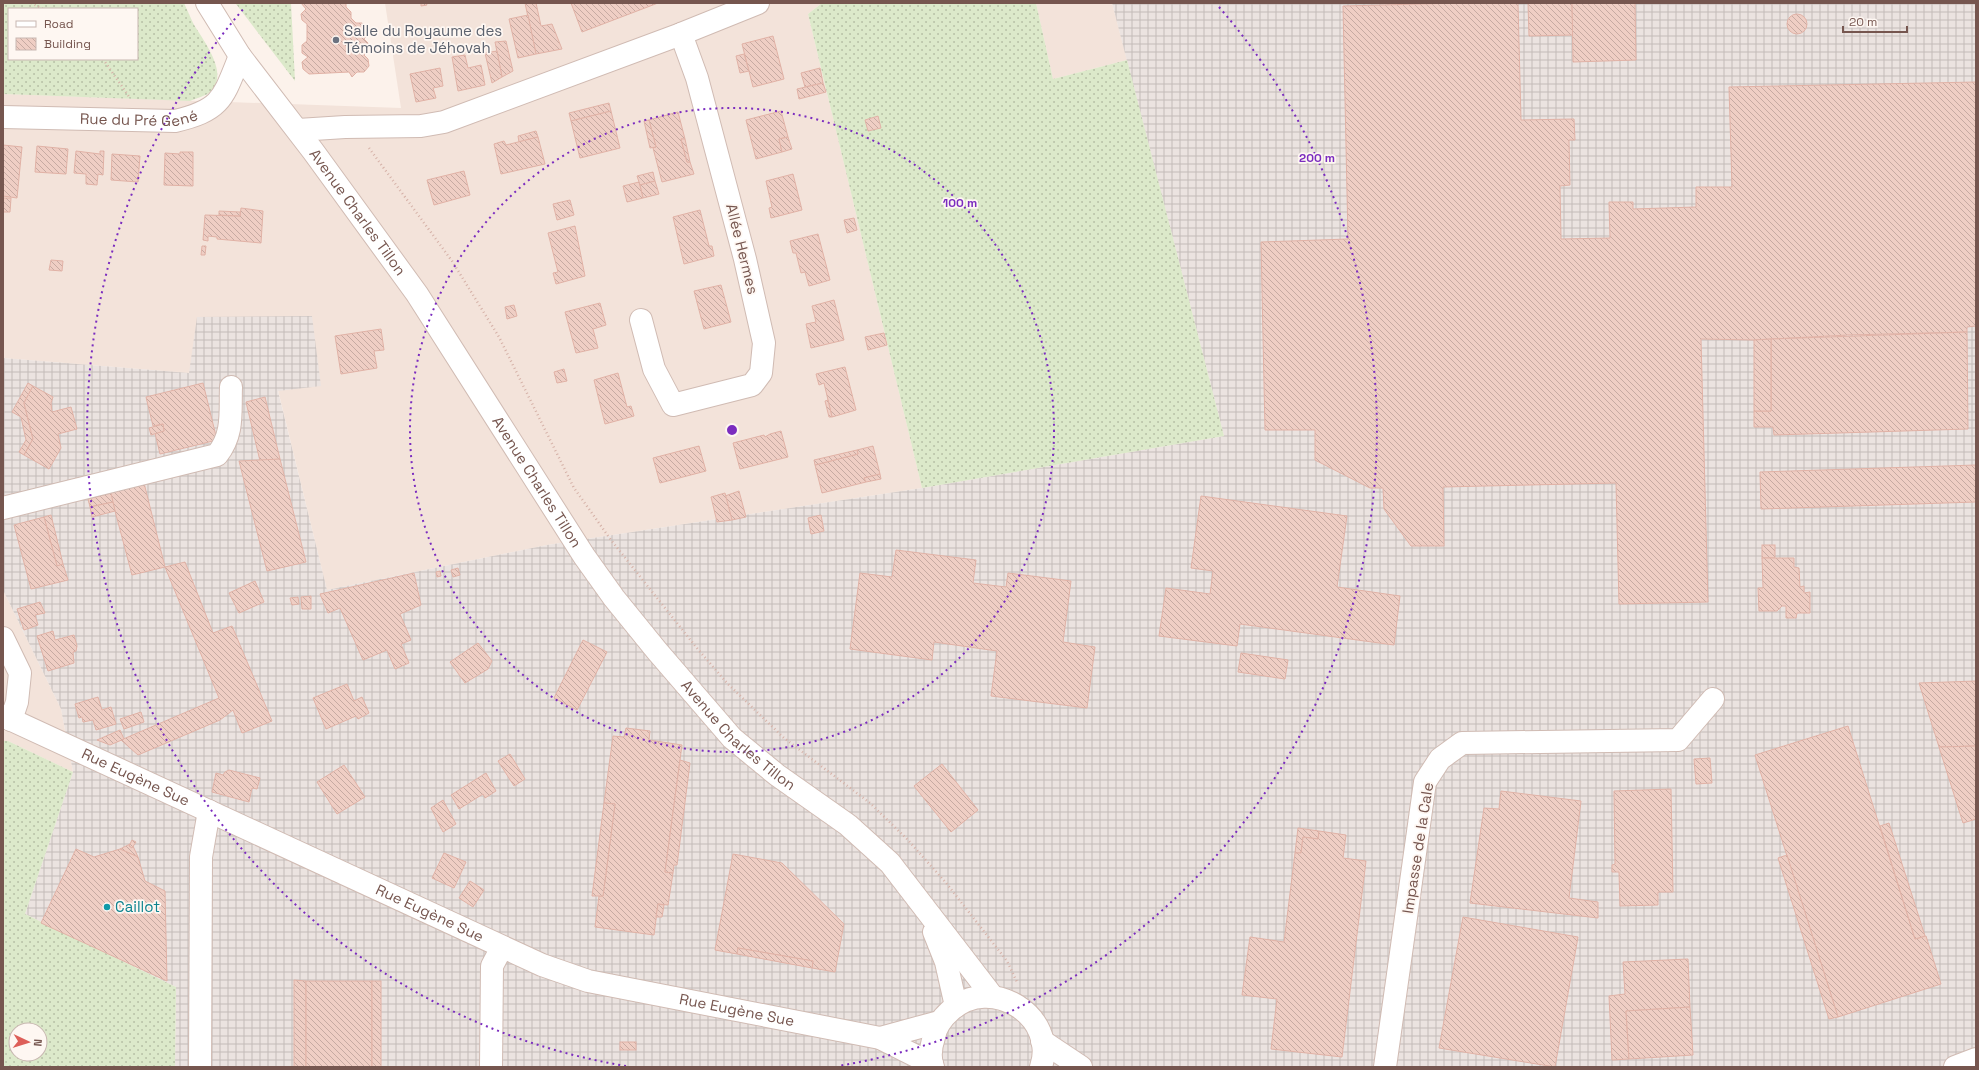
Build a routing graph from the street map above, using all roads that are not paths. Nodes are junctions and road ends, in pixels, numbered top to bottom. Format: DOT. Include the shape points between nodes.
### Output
graph roads {
  1 [pos="207,3"];
  2 [pos="758,3"];
  3 [pos="681,34"];
  4 [pos="240,56"];
  5 [pos="3,117"];
  6 [pos="298,130"];
  7 [pos="641,320"];
  8 [pos="231,387"];
  9 [pos="3,508"];
  10 [pos="3,638"];
  11 [pos="1713,699"];
  12 [pos="7,718"];
  13 [pos="209,811"];
  14 [pos="925,910"];
  15 [pos="502,946"];
  16 [pos="993,997"];
  17 [pos="956,1006"];
  18 [pos="939,1022"];
  19 [pos="880,1038"];
  20 [pos="1042,1041"];
  21 [pos="1976,1059"];
  22 [pos="932,1066"];
  23 [pos="200,1067"];
  24 [pos="491,1067"];
  25 [pos="1041,1067"];
  26 [pos="1081,1067"];
  27 [pos="1386,1067"];
  28 [pos="1955,1067"];
  1 -- 4 [label="street, Avenue Charles Tillon"];
  2 -- 3 [label="street"];
  3 -- 6 [label="street" via="444,122 421,126"];
  3 -- 7 [label="street, Allée Hermes" via="697,78 745,259 764,343 761,373 752,385 674,405 654,369"];
  4 -- 5 [label="street, Rue du Pré Gené" via="228,87 217,105 195,117 175,121"];
  4 -- 6 [label="street, Avenue Charles Tillon"];
  6 -- 14 [label="street, Avenue Charles Tillon" via="417,294 584,556 614,598 732,738 777,775 848,825 890,863"];
  8 -- 9 [label="street" via="230,430 225,445 217,456"];
  10 -- 12 [label="street" via="20,673 17,702"];
  11 -- 27 [label="street, Impasse de la Cale" via="1678,740 1462,743 1440,759 1425,782"];
  12 -- 13 [label="street, Rue Eugène Sue"];
  13 -- 15 [label="street, Rue Eugène Sue"];
  13 -- 23 [label="street" via="201,857"];
  14 -- 16 [label="street, Avenue Charles Tillon"];
  14 -- 17 [label="street, Avenue Charles Tillon" via="946,962"];
  15 -- 19 [label="street, Rue Eugène Sue" via="542,965 588,981"];
  15 -- 24 [label="street" via="492,966"];
  16 -- 17 [label="street" via="980,996"];
  16 -- 20 [label="street" via="1008,1000 1021,1008 1032,1019"];
  17 -- 18 [label="street"];
  18 -- 19 [label="street, Rue Eugène Sue"];
  18 -- 22 [label="street" via="931,1048"];
  19 -- 22 [label="street, Rue Eugène Sue"];
  20 -- 25 [label="street"];
  20 -- 26 [label="street"];
  21 -- 28 [label="street"];
}
